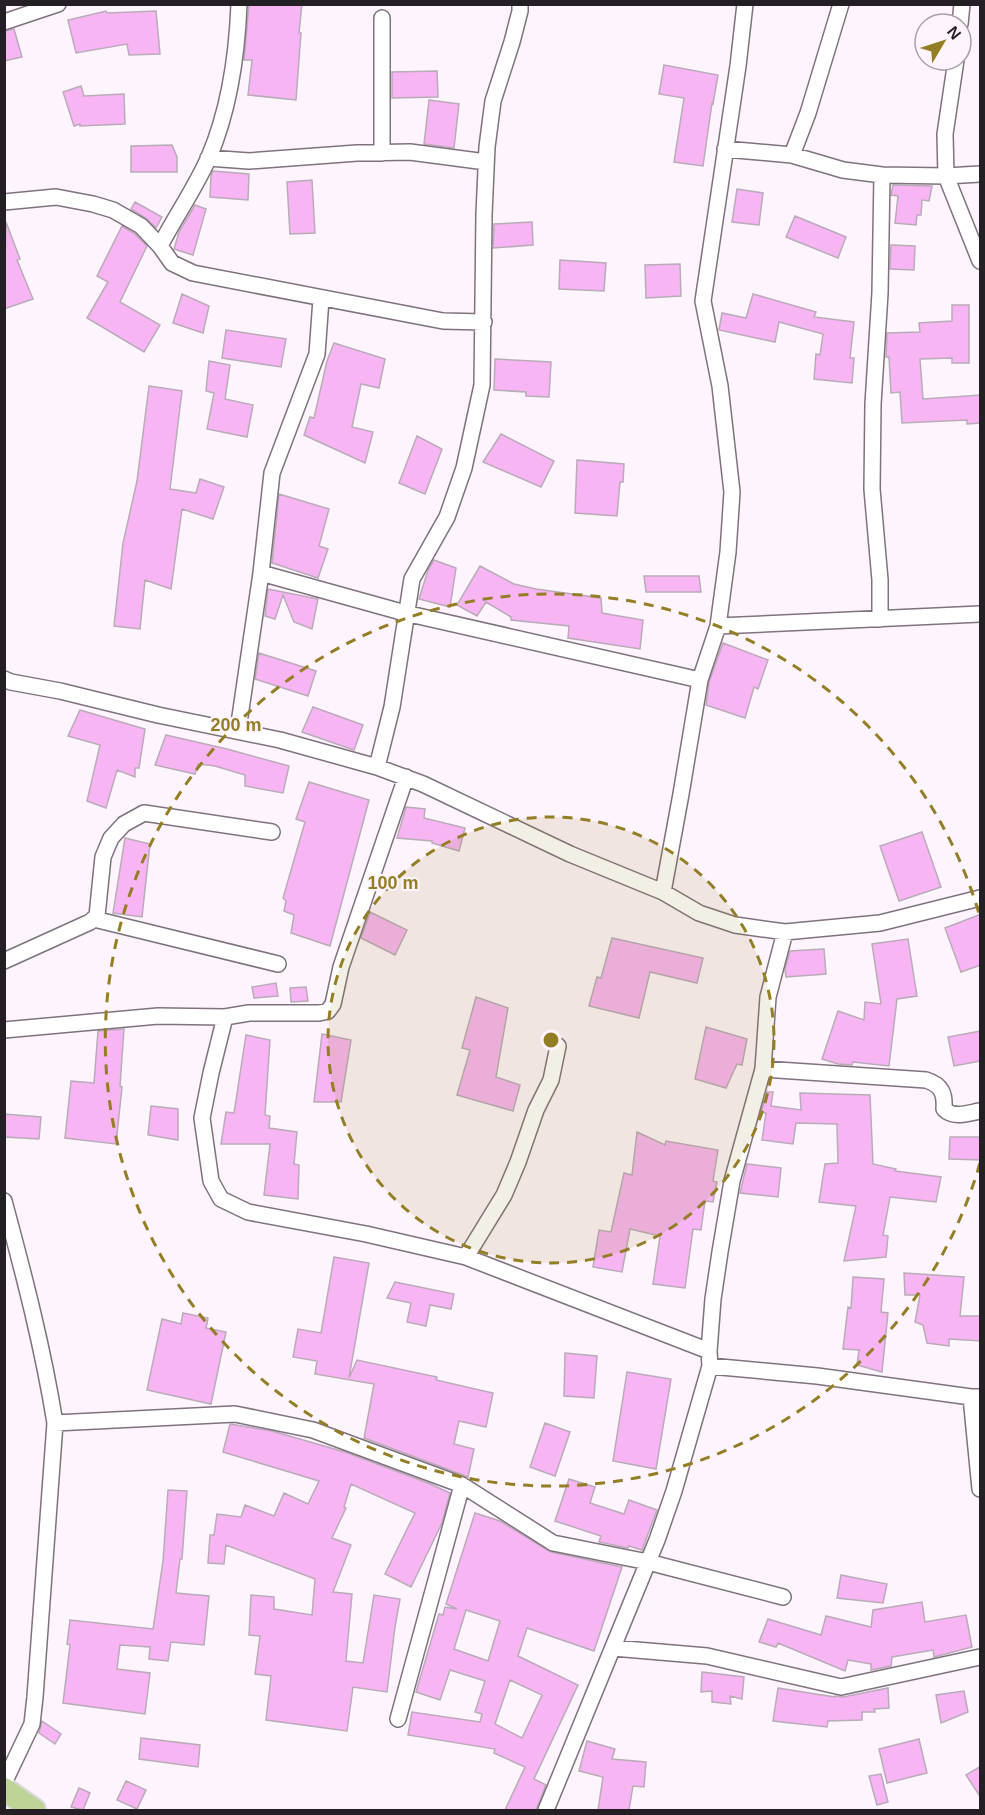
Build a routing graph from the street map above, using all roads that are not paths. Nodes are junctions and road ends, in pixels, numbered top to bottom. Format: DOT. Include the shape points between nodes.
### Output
graph roads {
  1 [pos="58,4"];
  2 [pos="239,4"];
  3 [pos="520,4"];
  4 [pos="745,4"];
  5 [pos="841,4"];
  6 [pos="32,9"];
  7 [pos="382,18"];
  8 [pos="4,22"];
  9 [pos="954,72"];
  10 [pos="725,148"];
  11 [pos="382,153"];
  12 [pos="792,155"];
  13 [pos="208,158"];
  14 [pos="486,162"];
  15 [pos="981,174"];
  16 [pos="882,175"];
  17 [pos="946,176"];
  18 [pos="4,202"];
  19 [pos="160,246"];
  20 [pos="981,261"];
  21 [pos="321,298"];
  22 [pos="484,322"];
  23 [pos="261,573"];
  24 [pos="405,613"];
  25 [pos="981,614"];
  26 [pos="880,619"];
  27 [pos="718,626"];
  28 [pos="4,679"];
  29 [pos="700,680"];
  30 [pos="238,730"];
  31 [pos="377,767"];
  32 [pos="406,777"];
  33 [pos="272,832"];
  34 [pos="663,892"];
  35 [pos="981,898"];
  36 [pos="94,919"];
  37 [pos="785,932"];
  38 [pos="4,961"];
  39 [pos="278,963"];
  40 [pos="225,1017"];
  41 [pos="4,1030"];
  42 [pos="558,1046"];
  43 [pos="763,1069"];
  44 [pos="981,1111"];
  45 [pos="4,1202"];
  46 [pos="466,1257"];
  47 [pos="710,1358"];
  48 [pos="976,1397"];
  49 [pos="55,1423"];
  50 [pos="462,1485"];
  51 [pos="981,1489"];
  52 [pos="648,1563"];
  53 [pos="783,1597"];
  54 [pos="613,1648"];
  55 [pos="981,1657"];
  56 [pos="398,1719"];
  57 [pos="4,1783"];
  58 [pos="4,1789"];
  59 [pos="34,1810"];
  60 [pos="546,1810"];
  1 -- 6 [label="street"];
  2 -- 13 [label="street" via="226,111"];
  3 -- 14 [label="street" via="493,101"];
  4 -- 10 [label="street"];
  5 -- 12 [label="street"];
  6 -- 8 [label="street"];
  7 -- 11 [label="street"];
  9 -- 17 [label="street" via="945,134"];
  10 -- 12 [label="street"];
  10 -- 27 [label="street" via="703,301 720,386 732,492"];
  11 -- 13 [label="street" via="249,161"];
  11 -- 14 [label="street" via="410,152"];
  12 -- 16 [label="street" via="843,170"];
  13 -- 19 [label="street"];
  14 -- 22 [label="street"];
  15 -- 17 [label="street"];
  16 -- 17 [label="street"];
  16 -- 26 [label="street" via="872,489"];
  17 -- 20 [label="street"];
  18 -- 19 [label="street" via="56,197 93,204 141,226"];
  19 -- 21 [label="street" via="172,263 192,273"];
  21 -- 22 [label="street" via="442,321"];
  21 -- 23 [label="street" via="318,354 272,472"];
  22 -- 24 [label="street" via="482,385 464,468 447,517 411,579"];
  23 -- 24 [label="street"];
  23 -- 30 [label="street"];
  24 -- 29 [label="street"];
  24 -- 31 [label="street" via="392,707"];
  25 -- 26 [label="street"];
  26 -- 27 [label="street"];
  27 -- 29 [label="street"];
  28 -- 30 [label="street"];
  29 -- 34 [label="street"];
  30 -- 31 [label="street"];
  31 -- 32 [label="street"];
  32 -- 34 [label="street" via="570,854"];
  32 -- 40 [label="street" via="328,1011"];
  33 -- 36 [label="street" via="144,813 124,824 111,838 103,857"];
  34 -- 37 [label="street" via="699,913 735,925"];
  35 -- 37 [label="street" via="880,923"];
  36 -- 38 [label="street"];
  36 -- 39 [label="street"];
  37 -- 43 [label="street" via="768,997"];
  40 -- 41 [label="street" via="158,1016"];
  40 -- 46 [label="street" via="202,1118 211,1181 221,1199 248,1212"];
  42 -- 46 [label="street" via="551,1080 504,1195"];
  43 -- 44 [label="street" via="926,1080 941,1088 947,1113"];
  43 -- 47 [label="street" via="732,1181 713,1299"];
  45 -- 49 [label="street" via="31,1304"];
  46 -- 47 [label="street"];
  47 -- 48 [label="street"];
  47 -- 52 [label="street" via="674,1491"];
  48 -- 51 [label="street"];
  49 -- 50 [label="street" via="236,1414 313,1430"];
  49 -- 57 [label="street" via="32,1724"];
  50 -- 52 [label="street" via="553,1543"];
  50 -- 56 [label="street"];
  52 -- 53 [label="street"];
  52 -- 54 [label="street"];
  54 -- 55 [label="street" via="707,1656 841,1687"];
  54 -- 60 [label="street"];
  58 -- 59 [label="main road"];
}
